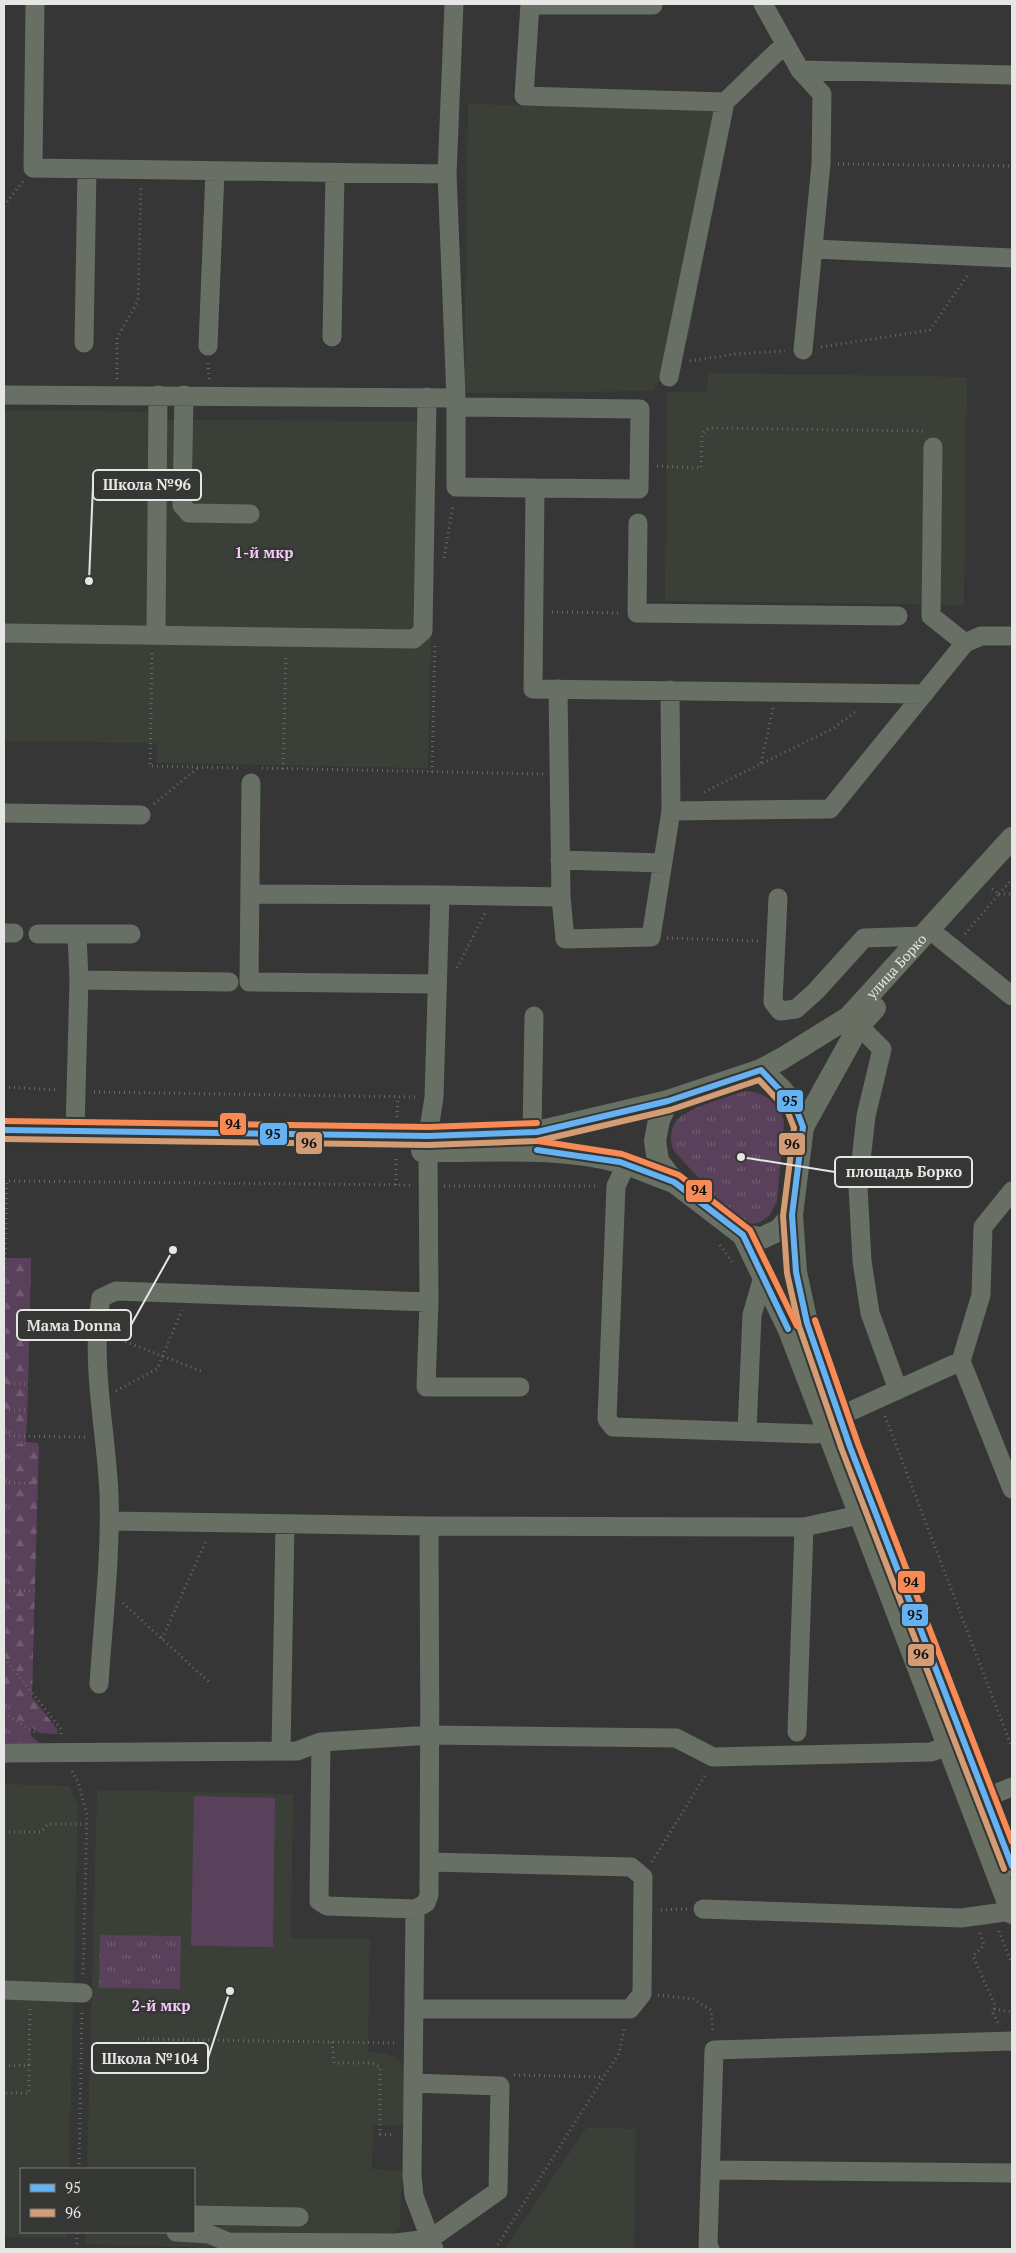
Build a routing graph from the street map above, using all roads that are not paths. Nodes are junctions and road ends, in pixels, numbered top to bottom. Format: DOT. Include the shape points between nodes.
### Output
graph roads {
  1 [pos="35,4"];
  2 [pos="454,4"];
  3 [pos="530,4"];
  4 [pos="653,4"];
  5 [pos="763,4"];
  6 [pos="785,44"];
  7 [pos="800,70"];
  8 [pos="1012,74"];
  9 [pos="725,102"];
  10 [pos="87,169"];
  11 [pos="215,171"];
  12 [pos="334,172"];
  13 [pos="447,174"];
  14 [pos="814,249"];
  15 [pos="1012,258"];
  16 [pos="332,337"];
  17 [pos="84,343"];
  18 [pos="208,346"];
  19 [pos="803,350"];
  20 [pos="671,370"];
  21 [pos="4,395"];
  22 [pos="158,395"];
  23 [pos="184,395"];
  24 [pos="428,397"];
  25 [pos="456,402"];
  26 [pos="933,447"];
  27 [pos="535,488"];
  28 [pos="250,514"];
  29 [pos="638,523"];
  30 [pos="898,616"];
  31 [pos="4,633"];
  32 [pos="156,635"];
  33 [pos="1012,636"];
  34 [pos="965,644"];
  35 [pos="558,689"];
  36 [pos="670,690"];
  37 [pos="924,694"];
  38 [pos="251,773"];
  39 [pos="671,806"];
  40 [pos="4,813"];
  41 [pos="141,814"];
  42 [pos="1012,838"];
  43 [pos="1012,858"];
  44 [pos="560,860"];
  45 [pos="663,863"];
  46 [pos="250,894"];
  47 [pos="440,896"];
  48 [pos="561,897"];
  49 [pos="778,898"];
  50 [pos="38,934"];
  51 [pos="77,934"];
  52 [pos="131,934"];
  53 [pos="939,940"];
  54 [pos="79,980"];
  55 [pos="229,982"];
  56 [pos="436,984"];
  57 [pos="1012,996"];
  58 [pos="534,1016"];
  59 [pos="859,1026"];
  60 [pos="761,1070"];
  61 [pos="668,1101"];
  62 [pos="803,1127"];
  63 [pos="4,1130"];
  64 [pos="76,1130"];
  65 [pos="535,1141"];
  66 [pos="428,1144"];
  67 [pos="4,1145"];
  68 [pos="626,1164"];
  69 [pos="674,1182"];
  70 [pos="1012,1191"];
  71 [pos="792,1215"];
  72 [pos="742,1235"];
  73 [pos="763,1277"];
  74 [pos="429,1302"];
  75 [pos="961,1361"];
  76 [pos="520,1388"];
  77 [pos="898,1390"];
  78 [pos="834,1424"];
  79 [pos="747,1432"];
  80 [pos="1005,1451"];
  81 [pos="1012,1489"];
  82 [pos="859,1515"];
  83 [pos="110,1521"];
  84 [pos="285,1524"];
  85 [pos="429,1526"];
  86 [pos="804,1527"];
  87 [pos="99,1684"];
  88 [pos="798,1732"];
  89 [pos="431,1735"];
  90 [pos="321,1742"];
  91 [pos="950,1745"];
  92 [pos="281,1751"];
  93 [pos="4,1753"];
  94 [pos="1012,1787"];
  95 [pos="987,1796"];
  96 [pos="430,1862"];
  97 [pos="1012,1866"];
  98 [pos="415,1909"];
  99 [pos="703,1909"];
  100 [pos="1012,1912"];
  101 [pos="4,1990"];
  102 [pos="83,1993"];
  103 [pos="414,2009"];
  104 [pos="1009,2041"];
  105 [pos="413,2083"];
  106 [pos="710,2170"];
  107 [pos="1012,2173"];
  108 [pos="195,2215"];
  109 [pos="300,2217"];
  110 [pos="192,2233"];
  111 [pos="432,2244"];
  112 [pos="710,2249"];
  1 -- 10 [label="lane" via="33,168"];
  2 -- 13 [label="lane"];
  3 -- 4 [label="lane"];
  3 -- 9 [label="lane" via="524,96"];
  5 -- 6 [label="lane"];
  6 -- 7 [label="lane"];
  6 -- 9 [label="lane"];
  7 -- 8 [label="lane"];
  7 -- 14 [label="lane" via="822,94 821,164"];
  9 -- 20 [label="lane"];
  10 -- 11 [label="lane"];
  10 -- 17 [label="lane"];
  11 -- 12 [label="lane"];
  11 -- 18 [label="lane"];
  12 -- 13 [label="lane"];
  12 -- 16 [label="lane"];
  13 -- 25 [label="lane"];
  14 -- 15 [label="lane"];
  14 -- 19 [label="lane"];
  21 -- 22 [label="lane"];
  22 -- 23 [label="lane"];
  22 -- 32 [label="lane"];
  23 -- 24 [label="lane"];
  23 -- 28 [label="lane" via="182,504 189,513"];
  24 -- 25 [label="lane"];
  24 -- 32 [label="lane" via="423,631 414,639"];
  25 -- 27 [label="lane" via="456,487"];
  25 -- 27 [label="lane" via="640,409 639,489"];
  26 -- 34 [label="lane" via="930,616"];
  27 -- 35 [label="lane" via="533,689"];
  29 -- 30 [label="lane" via="636,613"];
  31 -- 32 [label="lane"];
  33 -- 34 [label="lane" via="980,636"];
  34 -- 37 [label="lane"];
  35 -- 36 [label="lane"];
  35 -- 44 [label="lane"];
  36 -- 37 [label="lane"];
  36 -- 39 [label="lane"];
  37 -- 39 [label="lane" via="830,809"];
  38 -- 46 [label="lane"];
  39 -- 45 [label="lane"];
  40 -- 41 [label="lane"];
  42 -- 53 [label="main road, улица Борко"];
  43 -- 53 [label="main road, улица Борко" via="993,890"];
  44 -- 45 [label="lane"];
  44 -- 48 [label="lane"];
  45 -- 48 [label="lane" via="651,937 565,939"];
  46 -- 47 [label="lane"];
  46 -- 56 [label="lane" via="249,982"];
  47 -- 48 [label="lane"];
  47 -- 56 [label="lane"];
  49 -- 53 [label="lane" via="773,1002 780,1012 796,1009 864,938"];
  50 -- 51 [label="lane"];
  51 -- 52 [label="lane"];
  51 -- 54 [label="lane"];
  53 -- 57 [label="lane"];
  53 -- 59 [label="main road, улица Борко"];
  53 -- 60 [label="main road, улица Борко" via="849,1017"];
  54 -- 55 [label="lane"];
  54 -- 64 [label="lane"];
  56 -- 66 [label="lane" via="434,1097"];
  58 -- 65 [label="lane"];
  59 -- 62 [label="main road, улица Борко"];
  59 -- 77 [label="lane" via="882,1049 866,1116 858,1187 862,1261 870,1313"];
  60 -- 61 [label="main road"];
  60 -- 62 [label="main road" via="795,1106"];
  61 -- 65 [label="main road"];
  61 -- 69 [label="main road" via="659,1120 655,1141 658,1161"];
  62 -- 71 [label="main road"];
  63 -- 64 [label="main road"];
  64 -- 66 [label="main road"];
  65 -- 66 [label="main road"];
  65 -- 68 [label="main road"];
  66 -- 67 [label="main road"];
  66 -- 74 [label="lane"];
  68 -- 69 [label="main road"];
  68 -- 79 [label="lane" via="616,1186 607,1419 613,1426"];
  69 -- 72 [label="main road"];
  70 -- 75 [label="lane" via="983,1227 981,1295"];
  71 -- 72 [label="main road" via="778,1230 762,1238"];
  71 -- 78 [label="main road" via="796,1272"];
  72 -- 73 [label="main road"];
  73 -- 78 [label="main road"];
  73 -- 79 [label="lane" via="752,1315"];
  74 -- 76 [label="lane" via="426,1387"];
  74 -- 83 [label="lane" via="116,1291 101,1298 97,1377 105,1437"];
  75 -- 77 [label="lane"];
  75 -- 80 [label="lane"];
  77 -- 78 [label="lane"];
  78 -- 79 [label="lane"];
  78 -- 82 [label="main road"];
  78 -- 95 [label="main road"];
  80 -- 81 [label="lane"];
  82 -- 86 [label="lane"];
  82 -- 91 [label="main road"];
  83 -- 84 [label="lane"];
  83 -- 87 [label="lane"];
  84 -- 85 [label="lane"];
  84 -- 92 [label="lane"];
  85 -- 86 [label="lane"];
  85 -- 89 [label="lane"];
  86 -- 88 [label="lane"];
  89 -- 90 [label="lane"];
  89 -- 91 [label="lane" via="676,1738 712,1757 931,1752"];
  89 -- 96 [label="lane"];
  90 -- 92 [label="lane" via="297,1751"];
  90 -- 98 [label="lane" via="319,1901 327,1906"];
  91 -- 100 [label="main road"];
  92 -- 93 [label="lane" via="61,1745"];
  94 -- 95 [label="lane"];
  95 -- 97 [label="main road"];
  96 -- 98 [label="lane" via="429,1895 426,1903"];
  96 -- 103 [label="lane" via="631,1867 643,1877 642,1994 630,2009"];
  98 -- 103 [label="lane"];
  99 -- 100 [label="lane" via="961,1918"];
  101 -- 102 [label="lane"];
  103 -- 105 [label="lane"];
  104 -- 106 [label="lane" via="714,2050"];
  105 -- 111 [label="lane" via="414,2196"];
  105 -- 111 [label="lane" via="500,2086 498,2192"];
  106 -- 107 [label="lane"];
  106 -- 112 [label="lane"];
  108 -- 109 [label="lane"];
  110 -- 111 [label="lane" via="209,2234 228,2242"];
}
